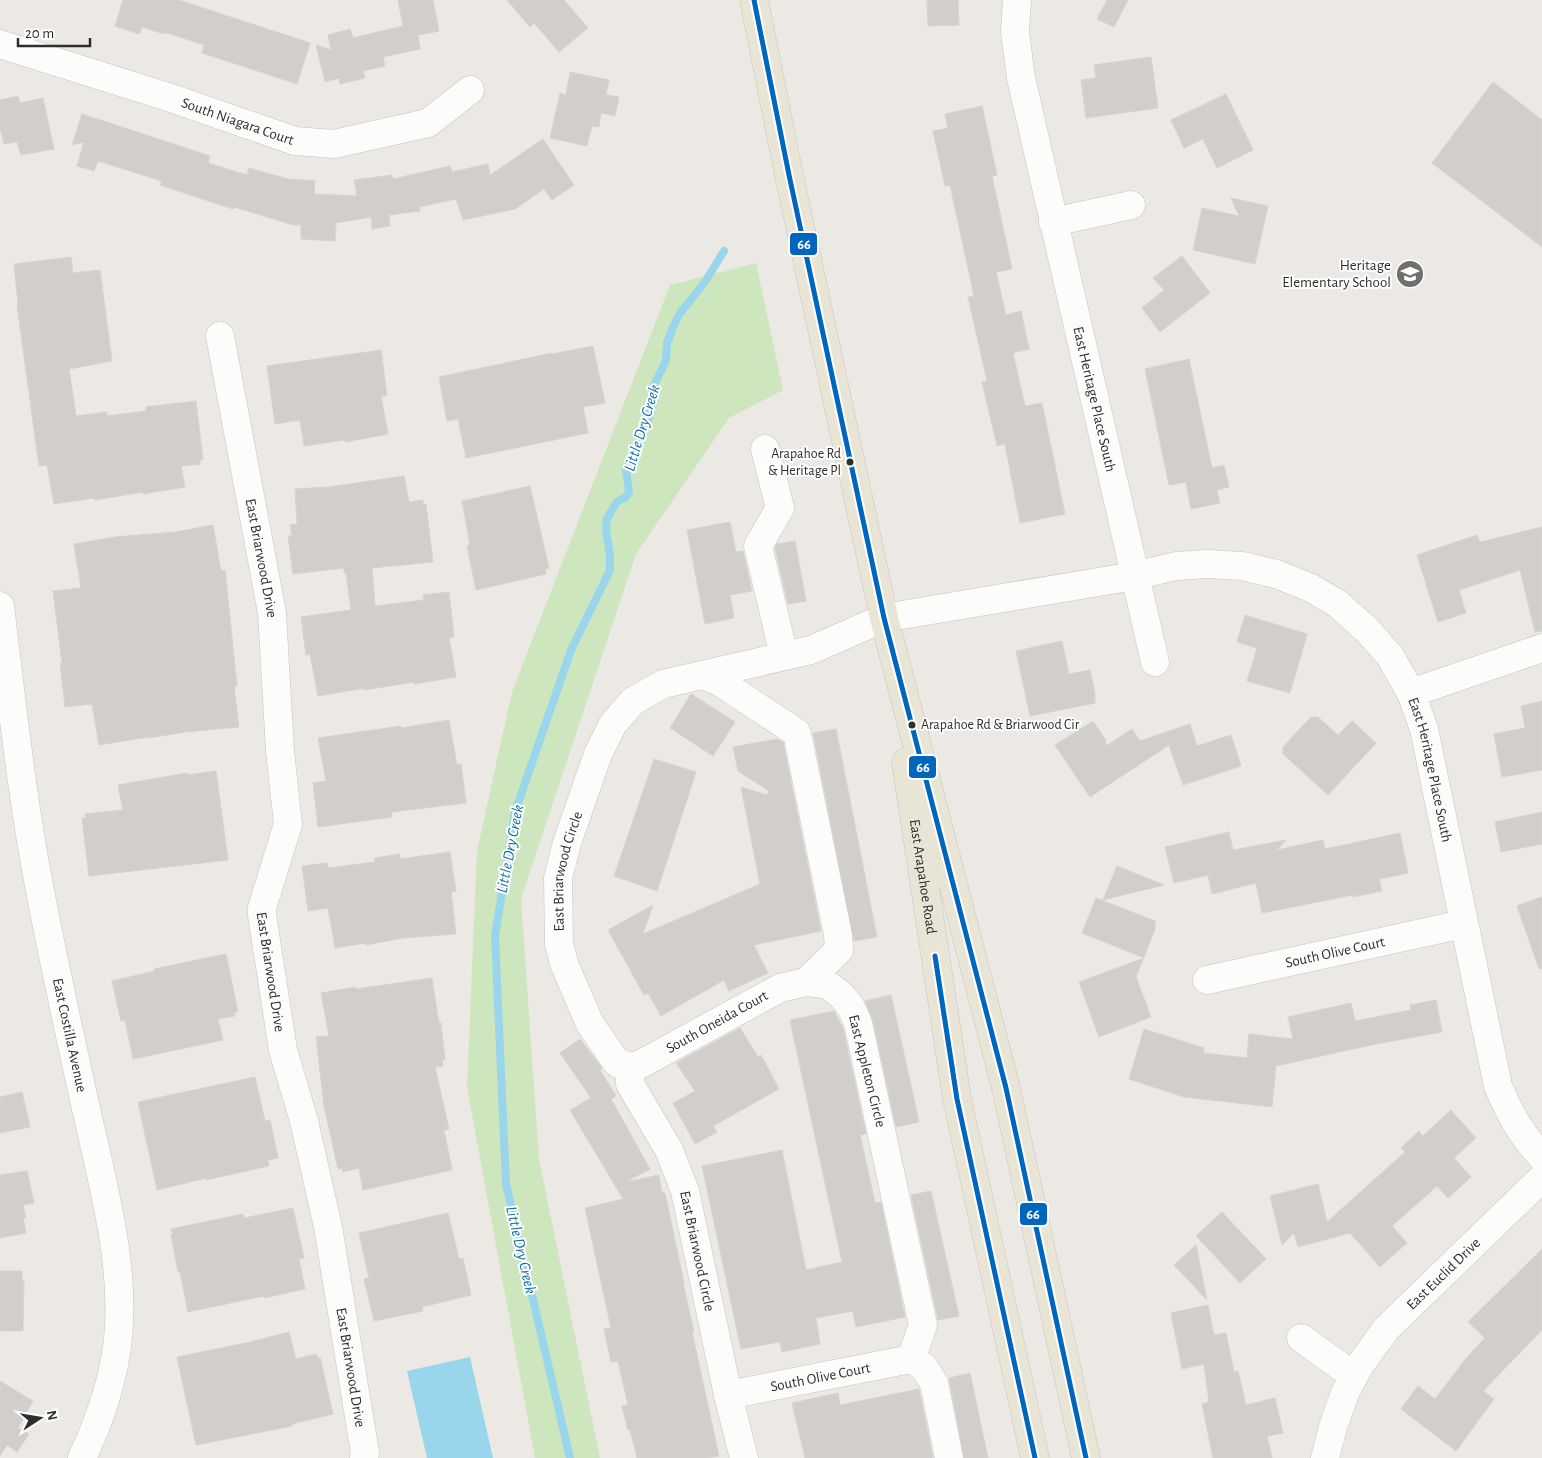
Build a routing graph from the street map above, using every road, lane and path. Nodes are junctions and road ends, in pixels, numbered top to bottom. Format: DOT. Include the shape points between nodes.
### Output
graph roads {
  1 [pos="754,0"];
  2 [pos="1017,0"];
  3 [pos="0,44"];
  4 [pos="470,90"];
  5 [pos="1131,205"];
  6 [pos="1053,222"];
  7 [pos="220,336"];
  8 [pos="765,448"];
  9 [pos="1134,576"];
  10 [pos="0,606"];
  11 [pos="884,618"];
  12 [pos="1542,648"];
  13 [pos="784,656"];
  14 [pos="1155,662"];
  15 [pos="703,674"];
  16 [pos="1411,693"];
  17 [pos="7,721"];
  18 [pos="1463,924"];
  19 [pos="1207,980"];
  20 [pos="806,982"];
  21 [pos="630,1067"];
  22 [pos="1542,1157"];
  23 [pos="1542,1178"];
  24 [pos="1300,1338"];
  25 [pos="911,1359"];
  26 [pos="1354,1376"];
  27 [pos="728,1395"];
  28 [pos="82,1458"];
  29 [pos="364,1458"];
  30 [pos="744,1458"];
  31 [pos="949,1458"];
  32 [pos="1035,1458"];
  33 [pos="1086,1458"];
  34 [pos="1325,1458"];
  1 -- 11 [label="main road, East Arapahoe Road"];
  2 -- 6 [label="street, East Heritage Place South" via="1015,32 1021,78"];
  3 -- 4 [label="street, South Niagara Court" via="295,141 334,144 428,123"];
  5 -- 6 [label="street"];
  6 -- 9 [label="street, East Heritage Place South"];
  7 -- 29 [label="street, East Briarwood Drive" via="272,613 288,824 262,915 282,1050 304,1122 328,1227"];
  8 -- 13 [label="street" via="780,508 758,546"];
  9 -- 11 [label="street, East Heritage Place South"];
  9 -- 14 [label="street, East Heritage Place South"];
  9 -- 16 [label="street, East Heritage Place South" via="1176,566 1242,566 1276,574 1311,588 1338,604 1368,630 1390,656"];
  10 -- 17 [label="street, East Costilla Avenue"];
  11 -- 13 [label="street, East Briarwood Circle" via="811,650"];
  11 -- 32 [label="main road, East Arapahoe Road" via="957,1100"];
  11 -- 33 [label="main road, East Arapahoe Road" via="1006,1088"];
  12 -- 16 [label="street"];
  13 -- 15 [label="street, East Briarwood Circle"];
  15 -- 20 [label="street" via="797,733 839,950"];
  15 -- 21 [label="street, East Briarwood Circle" via="663,684 632,701 613,724 598,754 558,878 559,944 565,966 590,1024 617,1063"];
  16 -- 18 [label="street, East Heritage Place South" via="1424,729"];
  17 -- 28 [label="street, East Costilla Avenue" via="108,1206 117,1271 119,1317 116,1357 106,1401"];
  18 -- 19 [label="street, South Olive Court"];
  18 -- 22 [label="street, East Heritage Place South" via="1498,1086 1514,1122"];
  20 -- 21 [label="street, South Oneida Court" via="780,988"];
  20 -- 25 [label="street, East Appleton Circle" via="828,986 841,995 858,1023 923,1325"];
  21 -- 27 [label="street, East Briarwood Circle" via="630,1084 669,1150 685,1191"];
  23 -- 26 [label="street, East Euclid Drive" via="1386,1329"];
  24 -- 26 [label="street"];
  25 -- 27 [label="street, South Olive Court"];
  25 -- 31 [label="street" via="924,1367 934,1383"];
  26 -- 34 [label="street, East Euclid Drive" via="1336,1418"];
  27 -- 30 [label="street, East Briarwood Circle"];
}
